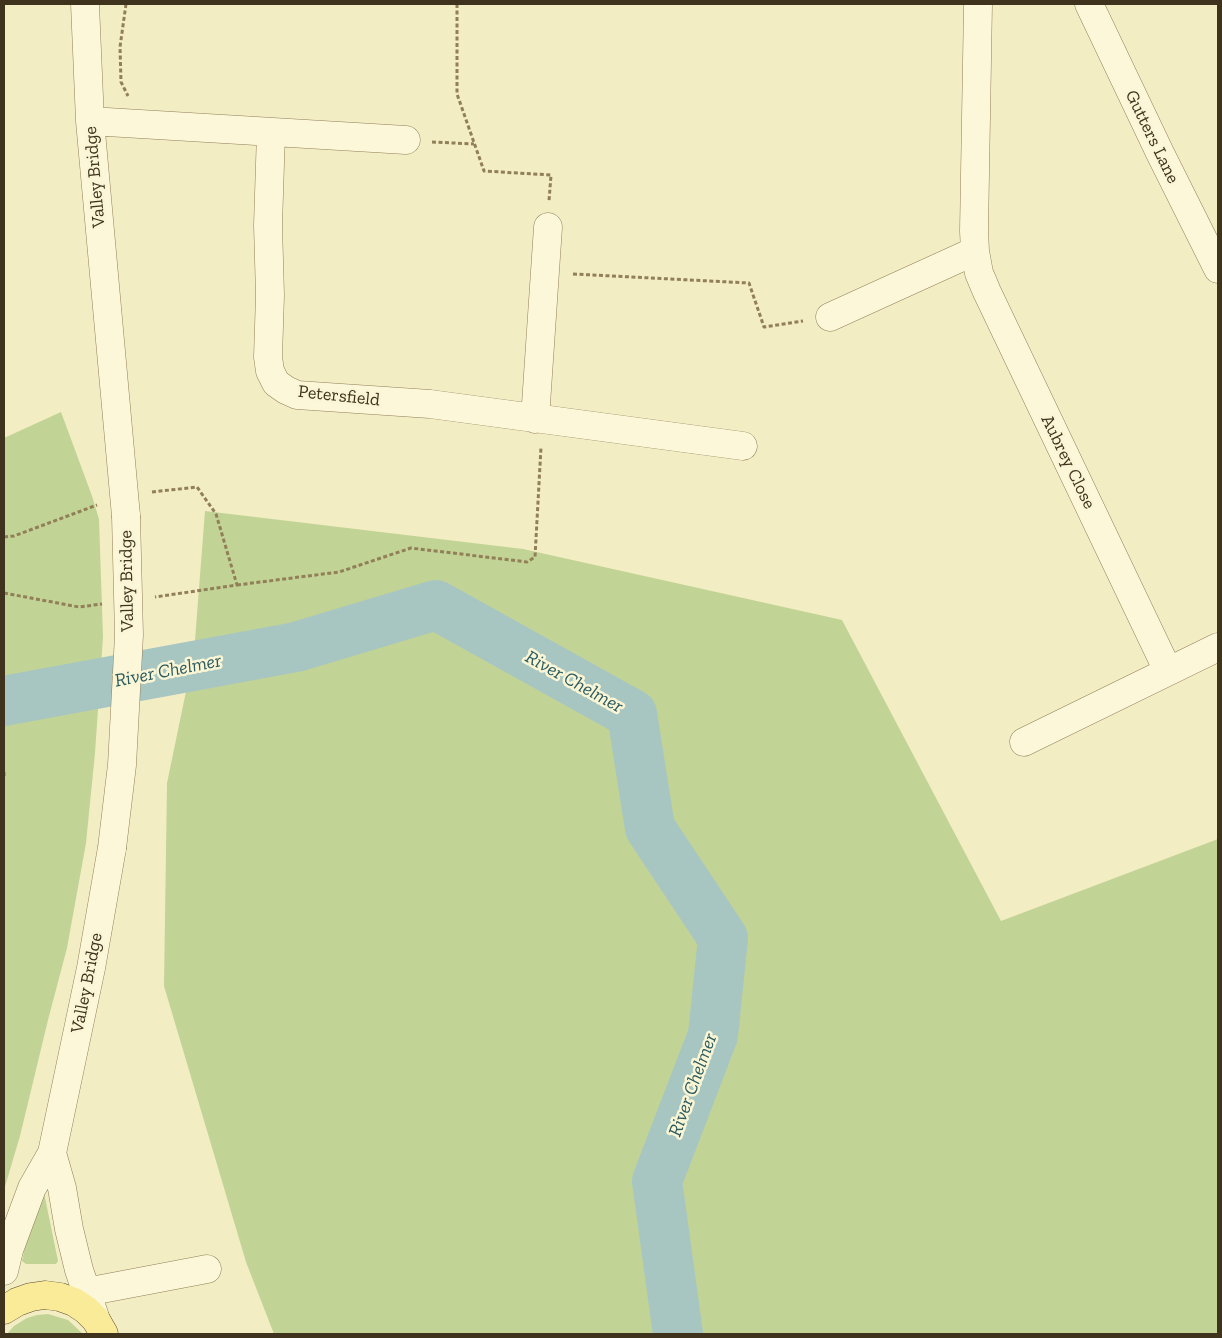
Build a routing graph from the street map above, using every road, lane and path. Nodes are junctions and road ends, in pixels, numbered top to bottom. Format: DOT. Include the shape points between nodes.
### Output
graph roads {
  1 [pos="85,4"];
  2 [pos="126,4"];
  3 [pos="457,4"];
  4 [pos="978,4"];
  5 [pos="1089,4"];
  6 [pos="90,122"];
  7 [pos="128,124"];
  8 [pos="271,133"];
  9 [pos="406,140"];
  10 [pos="474,144"];
  11 [pos="548,227"];
  12 [pos="975,251"];
  13 [pos="1218,269"];
  14 [pos="545,272"];
  15 [pos="830,317"];
  16 [pos="536,419"];
  17 [pos="743,446"];
  18 [pos="125,506"];
  19 [pos="4,537"];
  20 [pos="237,585"];
  21 [pos="1218,647"];
  22 [pos="1168,671"];
  23 [pos="1024,742"];
  24 [pos="52,1153"];
  25 [pos="207,1269"];
  26 [pos="4,1271"];
  27 [pos="86,1292"];
  28 [pos="4,1310"];
  29 [pos="102,1329"];
  1 -- 6 [label="street, Valley Bridge"];
  2 -- 7 [label="path" via="120,48 121,82 130,102"];
  3 -- 10 [label="path" via="457,94"];
  4 -- 12 [label="street, Aubrey Close"];
  5 -- 13 [label="street, Gutters Lane"];
  6 -- 7 [label="street"];
  6 -- 18 [label="street, Valley Bridge"];
  7 -- 8 [label="street"];
  8 -- 9 [label="street"];
  8 -- 16 [label="street, Petersfield" via="268,357 276,383 297,395 430,404"];
  9 -- 10 [label="path"];
  10 -- 11 [label="path" via="484,171 551,175"];
  11 -- 14 [label="street"];
  12 -- 15 [label="street"];
  12 -- 22 [label="street, Aubrey Close" via="987,292"];
  14 -- 15 [label="path" via="749,283 764,327"];
  14 -- 16 [label="street"];
  16 -- 17 [label="street, Petersfield"];
  16 -- 20 [label="path" via="541,439 536,557 527,562 411,548 339,572"];
  18 -- 19 [label="path"];
  18 -- 24 [label="street, Valley Bridge, bridge" via="129,635 122,765 112,848 91,968"];
  21 -- 22 [label="street"];
  22 -- 23 [label="street"];
  24 -- 26 [label="street, Valley Bridge" via="32,1188"];
  24 -- 27 [label="street, Valley Bridge"];
  25 -- 27 [label="street"];
  27 -- 29 [label="street, Valley Bridge"];
  28 -- 29 [label="main road" via="24,1299 52,1296 74,1302 86,1310"];
}
